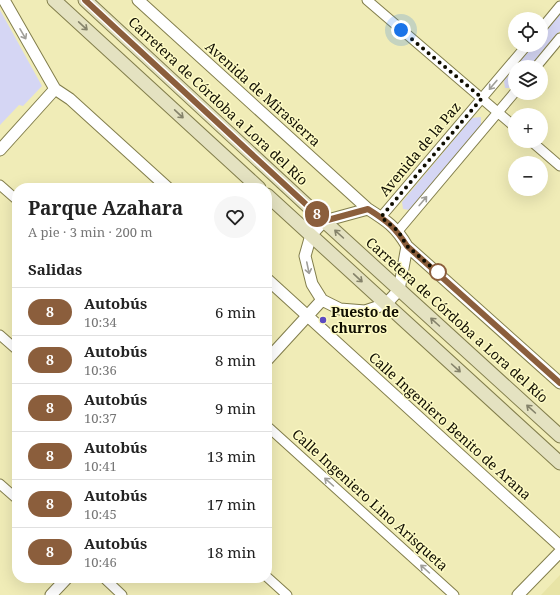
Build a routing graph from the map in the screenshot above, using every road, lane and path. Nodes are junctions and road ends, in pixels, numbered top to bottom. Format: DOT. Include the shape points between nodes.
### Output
graph roads {
  1 [pos="4,0"];
  2 [pos="54,0"];
  3 [pos="85,0"];
  4 [pos="138,0"];
  5 [pos="367,0"];
  6 [pos="560,6"];
  7 [pos="548,21"];
  8 [pos="560,38"];
  9 [pos="521,52"];
  10 [pos="542,60"];
  11 [pos="55,89"];
  12 [pos="482,98"];
  13 [pos="508,100"];
  14 [pos="498,112"];
  15 [pos="508,121"];
  16 [pos="539,148"];
  17 [pos="0,150"];
  18 [pos="560,166"];
  19 [pos="162,183"];
  20 [pos="254,183"];
  21 [pos="0,185"];
  22 [pos="12,196"];
  23 [pos="272,200"];
  24 [pos="368,209"];
  25 [pos="381,217"];
  26 [pos="324,221"];
  27 [pos="398,231"];
  28 [pos="311,235"];
  29 [pos="407,246"];
  30 [pos="272,284"];
  31 [pos="399,290"];
  32 [pos="322,300"];
  33 [pos="386,304"];
  34 [pos="308,316"];
  35 [pos="0,335"];
  36 [pos="12,346"];
  37 [pos="272,355"];
  38 [pos="560,383"];
  39 [pos="272,431"];
  40 [pos="560,436"];
  41 [pos="560,463"];
  42 [pos="0,484"];
  43 [pos="12,495"];
  44 [pos="560,546"];
  45 [pos="560,552"];
  46 [pos="272,582"];
  47 [pos="62,583"];
  48 [pos="109,583"];
  49 [pos="51,595"];
  50 [pos="122,595"];
  51 [pos="287,595"];
  52 [pos="454,595"];
  53 [pos="518,595"];
  1 -- 11 [label="street, one-way"];
  2 -- 20 [label="main road, one-way"];
  3 -- 26 [label="main road, Carretera de Córdoba a Lora del Río"];
  4 -- 24 [label="street, Avenida de Mirasierra"];
  5 -- 12 [label="street"];
  6 -- 7 [label="street"];
  8 -- 10 [label="street"];
  9 -- 12 [label="street, Avenida de la Paz, one-way"];
  11 -- 17 [label="street"];
  11 -- 19 [label="street" via="70,99"];
  12 -- 14 [label="street"];
  12 -- 25 [label="street, Avenida de la Paz"];
  13 -- 14 [label="street"];
  14 -- 15 [label="street"];
  27 -- 14 [label="street, one-way"];
  16 -- 18 [label="street"];
  21 -- 22 [label="street"];
  23 -- 28 [label="main road"];
  24 -- 25 [label="street, Avenida de Mirasierra"];
  24 -- 26 [label="street"];
  25 -- 27 [label="street, Avenida de Mirasierra"];
  26 -- 28 [label="street"];
  31 -- 26 [label="main road, Carretera de Córdoba a Lora del Río, one-way"];
  27 -- 29 [label="street, Avenida de Mirasierra"];
  28 -- 32 [label="street, one-way" via="305,256 312,284"];
  28 -- 33 [label="main road, one-way"];
  29 -- 31 [label="street"];
  29 -- 38 [label="street"];
  30 -- 34 [label="street, Calle Ingeniero Benito de Arana"];
  31 -- 33 [label="street"];
  40 -- 31 [label="main road, Carretera de Córdoba a Lora del Río, one-way"];
  32 -- 33 [label="street" via="340,309 365,310"];
  32 -- 34 [label="street"];
  33 -- 41 [label="main road, one-way"];
  34 -- 37 [label="street"];
  34 -- 44 [label="street, Calle Ingeniero Benito de Arana"];
  35 -- 36 [label="street"];
  52 -- 39 [label="street, Calle Ingeniero Lino Arisqueta, one-way"];
  42 -- 43 [label="street"];
  45 -- 53 [label="street"];
  46 -- 51 [label="street"];
  47 -- 49 [label="street"];
  48 -- 50 [label="street"];
}
